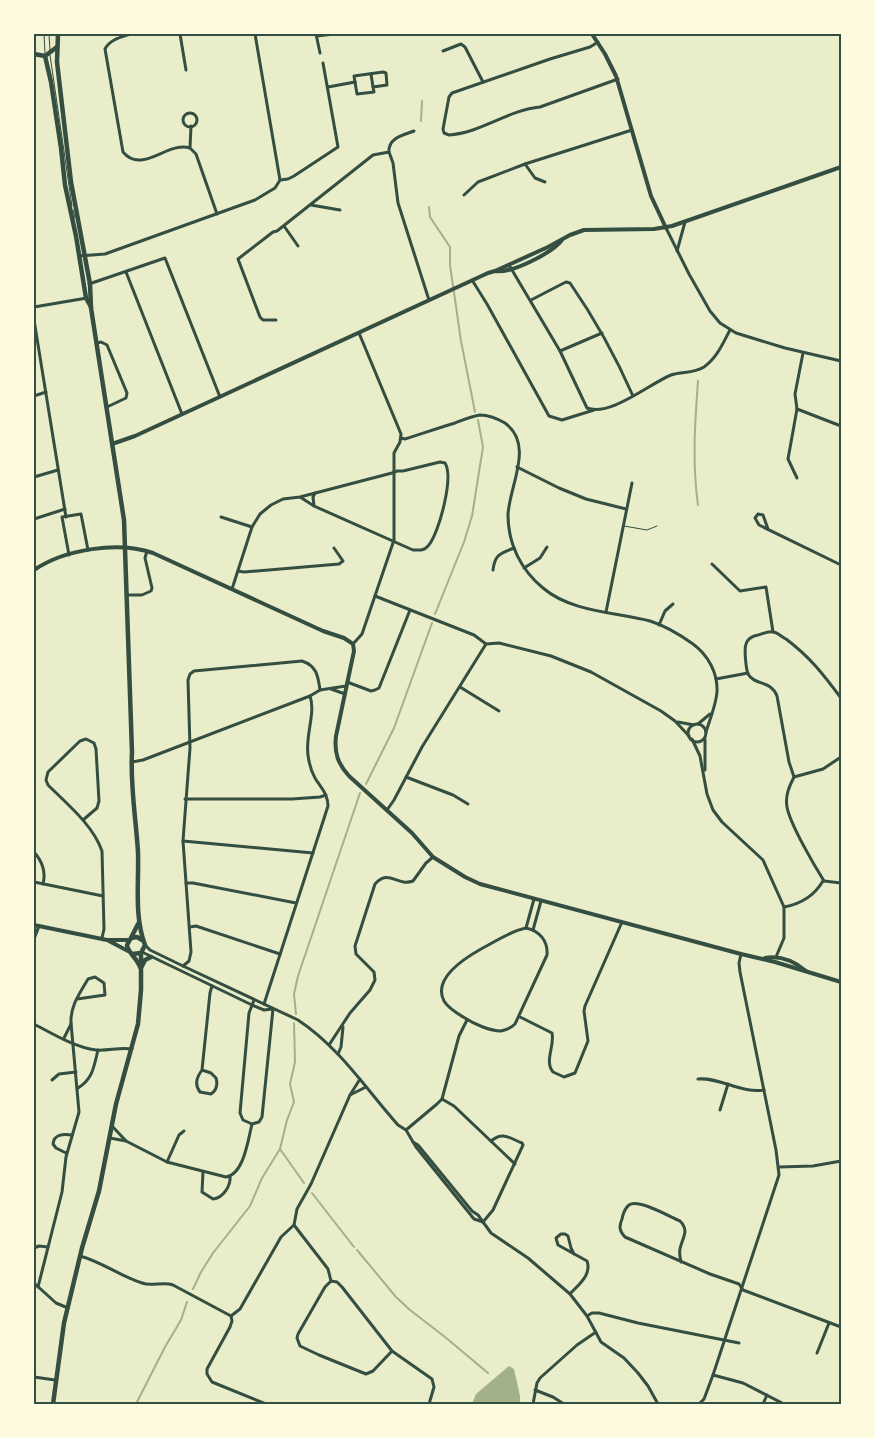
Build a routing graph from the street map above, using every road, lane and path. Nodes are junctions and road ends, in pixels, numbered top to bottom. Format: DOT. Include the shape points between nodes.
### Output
graph roads {
  1 [pos="44,34"];
  2 [pos="49,34"];
  3 [pos="58,34"];
  4 [pos="131,34"];
  5 [pos="180,34"];
  6 [pos="256,34"];
  7 [pos="334,34"];
  8 [pos="592,34"];
  9 [pos="317,35"];
  10 [pos="598,42"];
  11 [pos="57,48"];
  12 [pos="443,50"];
  13 [pos="320,53"];
  14 [pos="34,54"];
  15 [pos="48,55"];
  16 [pos="323,63"];
  17 [pos="186,70"];
  18 [pos="371,74"];
  19 [pos="618,80"];
  20 [pos="355,82"];
  21 [pos="483,82"];
  22 [pos="328,86"];
  23 [pos="373,87"];
  24 [pos="190,126"];
  25 [pos="632,130"];
  26 [pos="414,131"];
  27 [pos="190,148"];
  28 [pos="389,152"];
  29 [pos="525,164"];
  30 [pos="841,167"];
  31 [pos="280,180"];
  32 [pos="545,182"];
  33 [pos="464,195"];
  34 [pos="311,205"];
  35 [pos="340,210"];
  36 [pos="217,214"];
  37 [pos="685,222"];
  38 [pos="284,226"];
  39 [pos="79,228"];
  40 [pos="666,228"];
  41 [pos="563,239"];
  42 [pos="298,246"];
  43 [pos="677,252"];
  44 [pos="82,256"];
  45 [pos="509,265"];
  46 [pos="512,269"];
  47 [pos="495,271"];
  48 [pos="126,272"];
  49 [pos="472,280"];
  50 [pos="87,285"];
  51 [pos="89,297"];
  52 [pos="429,300"];
  53 [pos="531,300"];
  54 [pos="34,307"];
  55 [pos="34,320"];
  56 [pos="276,320"];
  57 [pos="730,330"];
  58 [pos="359,333"];
  59 [pos="602,333"];
  60 [pos="96,343"];
  61 [pos="38,348"];
  62 [pos="34,349"];
  63 [pos="560,351"];
  64 [pos="803,353"];
  65 [pos="841,361"];
  66 [pos="46,392"];
  67 [pos="34,396"];
  68 [pos="632,396"];
  69 [pos="220,397"];
  70 [pos="107,407"];
  71 [pos="798,409"];
  72 [pos="594,410"];
  73 [pos="182,414"];
  74 [pos="841,426"];
  75 [pos="401,438"];
  76 [pos="112,444"];
  77 [pos="518,467"];
  78 [pos="58,470"];
  79 [pos="394,472"];
  80 [pos="34,477"];
  81 [pos="797,478"];
  82 [pos="632,483"];
  83 [pos="315,492"];
  84 [pos="300,497"];
  85 [pos="314,506"];
  86 [pos="65,509"];
  87 [pos="626,509"];
  88 [pos="66,516"];
  89 [pos="221,517"];
  90 [pos="34,519"];
  91 [pos="623,525"];
  92 [pos="657,526"];
  93 [pos="252,527"];
  94 [pos="768,528"];
  95 [pos="394,540"];
  96 [pos="124,547"];
  97 [pos="547,547"];
  98 [pos="334,548"];
  99 [pos="514,548"];
  100 [pos="88,550"];
  101 [pos="147,551"];
  102 [pos="69,555"];
  103 [pos="712,564"];
  104 [pos="841,564"];
  105 [pos="524,568"];
  106 [pos="34,570"];
  107 [pos="493,570"];
  108 [pos="238,571"];
  109 [pos="232,590"];
  110 [pos="125,595"];
  111 [pos="375,596"];
  112 [pos="672,604"];
  113 [pos="410,610"];
  114 [pos="606,612"];
  115 [pos="660,624"];
  116 [pos="773,632"];
  117 [pos="353,644"];
  118 [pos="486,644"];
  119 [pos="748,673"];
  120 [pos="716,679"];
  121 [pos="347,684"];
  122 [pos="460,687"];
  123 [pos="330,688"];
  124 [pos="320,690"];
  125 [pos="345,694"];
  126 [pos="310,696"];
  127 [pos="841,698"];
  128 [pos="499,711"];
  129 [pos="712,711"];
  130 [pos="675,720"];
  131 [pos="696,724"];
  132 [pos="706,732"];
  133 [pos="690,738"];
  134 [pos="705,738"];
  135 [pos="190,741"];
  136 [pos="841,758"];
  137 [pos="131,762"];
  138 [pos="704,776"];
  139 [pos="406,777"];
  140 [pos="794,777"];
  141 [pos="326,795"];
  142 [pos="185,799"];
  143 [pos="468,804"];
  144 [pos="387,810"];
  145 [pos="83,820"];
  146 [pos="183,841"];
  147 [pos="34,852"];
  148 [pos="313,853"];
  149 [pos="432,857"];
  150 [pos="824,881"];
  151 [pos="34,882"];
  152 [pos="186,883"];
  153 [pos="841,883"];
  154 [pos="44,884"];
  155 [pos="104,896"];
  156 [pos="534,899"];
  157 [pos="541,901"];
  158 [pos="296,903"];
  159 [pos="784,907"];
  160 [pos="139,920"];
  161 [pos="622,922"];
  162 [pos="34,925"];
  163 [pos="39,926"];
  164 [pos="190,927"];
  165 [pos="526,928"];
  166 [pos="533,930"];
  167 [pos="102,938"];
  168 [pos="34,939"];
  169 [pos="130,939"];
  170 [pos="108,940"];
  171 [pos="142,940"];
  172 [pos="144,945"];
  173 [pos="130,952"];
  174 [pos="142,952"];
  175 [pos="280,954"];
  176 [pos="741,954"];
  177 [pos="151,957"];
  178 [pos="776,960"];
  179 [pos="183,966"];
  180 [pos="141,969"];
  181 [pos="841,982"];
  182 [pos="212,986"];
  183 [pos="77,1000"];
  184 [pos="254,1000"];
  185 [pos="264,1004"];
  186 [pos="252,1005"];
  187 [pos="273,1009"];
  188 [pos="520,1017"];
  189 [pos="468,1020"];
  190 [pos="71,1023"];
  191 [pos="34,1024"];
  192 [pos="344,1024"];
  193 [pos="64,1038"];
  194 [pos="73,1043"];
  195 [pos="329,1045"];
  196 [pos="98,1050"];
  197 [pos="132,1050"];
  198 [pos="338,1054"];
  199 [pos="202,1070"];
  200 [pos="76,1072"];
  201 [pos="360,1079"];
  202 [pos="698,1079"];
  203 [pos="52,1080"];
  204 [pos="728,1084"];
  205 [pos="366,1087"];
  206 [pos="78,1088"];
  207 [pos="764,1090"];
  208 [pos="350,1095"];
  209 [pos="442,1099"];
  210 [pos="720,1110"];
  211 [pos="252,1124"];
  212 [pos="112,1126"];
  213 [pos="406,1130"];
  214 [pos="184,1131"];
  215 [pos="72,1135"];
  216 [pos="110,1138"];
  217 [pos="126,1141"];
  218 [pos="491,1141"];
  219 [pos="66,1153"];
  220 [pos="841,1161"];
  221 [pos="167,1162"];
  222 [pos="515,1164"];
  223 [pos="778,1167"];
  224 [pos="203,1172"];
  225 [pos="230,1176"];
  226 [pos="483,1222"];
  227 [pos="294,1225"];
  228 [pos="48,1246"];
  229 [pos="34,1248"];
  230 [pos="574,1254"];
  231 [pos="80,1256"];
  232 [pos="680,1262"];
  233 [pos="331,1281"];
  234 [pos="34,1283"];
  235 [pos="38,1287"];
  236 [pos="741,1287"];
  237 [pos="570,1294"];
  238 [pos="68,1308"];
  239 [pos="231,1316"];
  240 [pos="587,1316"];
  241 [pos="829,1323"];
  242 [pos="841,1327"];
  243 [pos="594,1333"];
  244 [pos="725,1340"];
  245 [pos="739,1342"];
  246 [pos="392,1351"];
  247 [pos="817,1353"];
  248 [pos="713,1375"];
  249 [pos="34,1377"];
  250 [pos="55,1380"];
  251 [pos="535,1390"];
  252 [pos="767,1395"];
  253 [pos="53,1404"];
  254 [pos="266,1404"];
  255 [pos="429,1404"];
  256 [pos="533,1404"];
  257 [pos="564,1404"];
  258 [pos="658,1404"];
  259 [pos="699,1404"];
  260 [pos="763,1404"];
  261 [pos="784,1404"];
  1 -- 15 [label="lane"];
  2 -- 15 [label="lane"];
  3 -- 11 [label="main road"];
  4 -- 27 [label="street" via="112,41 105,49 123,152 130,159 140,161 179,147"];
  5 -- 17 [label="street"];
  6 -- 31 [label="street"];
  7 -- 9 [label="street"];
  8 -- 10 [label="street"];
  9 -- 13 [label="street"];
  10 -- 19 [label="street"];
  10 -- 21 [label="street"];
  11 -- 15 [label="main road"];
  11 -- 39 [label="main road"];
  12 -- 21 [label="street" via="458,44 465,46"];
  14 -- 15 [label="main road"];
  15 -- 39 [label="lane" via="72,210"];
  15 -- 44 [label="main road" via="65,185"];
  16 -- 22 [label="street"];
  18 -- 20 [label="street" via="354,76"];
  18 -- 23 [label="street"];
  18 -- 23 [label="street" via="386,73 387,85"];
  19 -- 21 [label="street" via="465,132 444,133 452,93"];
  19 -- 25 [label="street"];
  20 -- 22 [label="street"];
  20 -- 23 [label="street" via="356,94 374,92"];
  22 -- 31 [label="street" via="338,147 294,176"];
  24 -- 24 [label="street" via="197,119 190,113 183,120"];
  24 -- 27 [label="street"];
  25 -- 29 [label="street"];
  25 -- 40 [label="street" via="652,196"];
  26 -- 28 [label="street" via="391,142"];
  27 -- 36 [label="street" via="196,154"];
  28 -- 34 [label="street" via="373,155"];
  28 -- 52 [label="street" via="398,203"];
  29 -- 32 [label="street" via="535,178"];
  29 -- 33 [label="street" via="478,182"];
  30 -- 37 [label="street"];
  31 -- 36 [label="street" via="275,188 255,200"];
  34 -- 35 [label="street"];
  34 -- 38 [label="street"];
  36 -- 44 [label="street" via="105,254"];
  37 -- 40 [label="street"];
  37 -- 43 [label="street"];
  38 -- 42 [label="street"];
  38 -- 56 [label="street" via="238,259 260,317"];
  39 -- 44 [label="main road"];
  40 -- 41 [label="street" via="589,230"];
  40 -- 43 [label="street"];
  41 -- 45 [label="street"];
  41 -- 46 [label="street" via="548,253"];
  43 -- 57 [label="street" via="714,318"];
  44 -- 50 [label="main road"];
  45 -- 46 [label="street"];
  45 -- 47 [label="street"];
  46 -- 47 [label="street"];
  46 -- 53 [label="street"];
  47 -- 49 [label="street"];
  48 -- 50 [label="street"];
  48 -- 69 [label="street" via="165,258"];
  48 -- 73 [label="street"];
  49 -- 52 [label="street"];
  49 -- 72 [label="street" via="549,416 562,420"];
  50 -- 51 [label="main road"];
  51 -- 54 [label="street"];
  51 -- 60 [label="main road"];
  52 -- 58 [label="street"];
  53 -- 59 [label="street" via="570,283"];
  53 -- 63 [label="street"];
  55 -- 61 [label="street"];
  57 -- 64 [label="street"];
  57 -- 68 [label="street" via="717,354 702,368 672,375"];
  58 -- 69 [label="street"];
  58 -- 75 [label="street"];
  59 -- 63 [label="street"];
  59 -- 68 [label="street"];
  60 -- 70 [label="main road"];
  60 -- 70 [label="street" via="107,345 127,393 126,398"];
  61 -- 62 [label="street"];
  61 -- 66 [label="street"];
  63 -- 72 [label="street" via="587,408"];
  64 -- 65 [label="street"];
  64 -- 71 [label="street" via="795,394"];
  66 -- 67 [label="street"];
  66 -- 78 [label="street"];
  68 -- 72 [label="street"];
  69 -- 73 [label="street"];
  70 -- 76 [label="main road"];
  71 -- 74 [label="street"];
  71 -- 81 [label="street" via="788,459"];
  73 -- 76 [label="street"];
  75 -- 77 [label="street" via="475,416 486,416 500,420 517,436 520,450"];
  75 -- 79 [label="street" via="394,453"];
  76 -- 96 [label="main road" via="123,513"];
  77 -- 87 [label="street" via="586,499"];
  77 -- 99 [label="street" via="508,514"];
  78 -- 80 [label="street"];
  78 -- 86 [label="street"];
  79 -- 83 [label="street"];
  79 -- 95 [label="street"];
  79 -- 95 [label="street" via="440,462 448,467 445,506 428,547 413,550"];
  82 -- 87 [label="street"];
  83 -- 84 [label="street"];
  83 -- 85 [label="street"];
  84 -- 85 [label="street"];
  84 -- 93 [label="street" via="283,499 271,505"];
  85 -- 95 [label="street"];
  86 -- 88 [label="street"];
  86 -- 90 [label="street"];
  87 -- 91 [label="street"];
  88 -- 100 [label="street" via="81,514"];
  88 -- 102 [label="street" via="62,517"];
  89 -- 93 [label="street"];
  91 -- 92 [label="lane" via="647,530"];
  91 -- 114 [label="street"];
  93 -- 108 [label="street"];
  94 -- 94 [label="street" via="756,522 755,516 763,515"];
  94 -- 104 [label="street"];
  95 -- 111 [label="street"];
  96 -- 100 [label="street"];
  96 -- 101 [label="street"];
  96 -- 110 [label="main road"];
  97 -- 105 [label="street" via="540,558"];
  98 -- 108 [label="street" via="343,561 339,564"];
  99 -- 105 [label="street"];
  99 -- 107 [label="street" via="499,554 494,560"];
  100 -- 102 [label="street"];
  101 -- 109 [label="street"];
  101 -- 110 [label="street" via="145,558 151,591 142,595"];
  102 -- 106 [label="street"];
  103 -- 116 [label="street" via="740,591 766,588"];
  105 -- 114 [label="street" via="533,580 553,595"];
  108 -- 109 [label="street"];
  109 -- 117 [label="street"];
  110 -- 137 [label="main road"];
  111 -- 113 [label="street"];
  111 -- 117 [label="street" via="360,637"];
  112 -- 115 [label="street"];
  113 -- 118 [label="street" via="474,635"];
  113 -- 121 [label="street" via="378,688 371,691"];
  114 -- 115 [label="street"];
  115 -- 120 [label="street" via="698,648 712,666"];
  116 -- 119 [label="street" via="751,637 747,642 744,649"];
  116 -- 127 [label="street" via="815,663"];
  117 -- 121 [label="street"];
  118 -- 122 [label="street"];
  118 -- 130 [label="street" via="499,643 552,656 591,672"];
  119 -- 120 [label="street"];
  119 -- 140 [label="street" via="775,690"];
  120 -- 129 [label="street" via="717,693"];
  121 -- 123 [label="street"];
  121 -- 125 [label="street"];
  122 -- 128 [label="street"];
  122 -- 139 [label="street"];
  123 -- 124 [label="street"];
  123 -- 125 [label="street"];
  124 -- 126 [label="street"];
  124 -- 135 [label="street" via="315,670 302,661 194,671 188,680"];
  125 -- 144 [label="street" via="336,736 339,763"];
  126 -- 135 [label="street"];
  126 -- 141 [label="street" via="308,756 315,778"];
  129 -- 131 [label="street"];
  129 -- 132 [label="street"];
  130 -- 131 [label="street"];
  130 -- 133 [label="street"];
  131 -- 132 [label="street" via="703,726"];
  131 -- 133 [label="street" via="689,729"];
  132 -- 134 [label="street"];
  133 -- 134 [label="street" via="700,741"];
  133 -- 138 [label="street" via="700,756"];
  134 -- 138 [label="street"];
  135 -- 137 [label="street"];
  135 -- 142 [label="street"];
  136 -- 140 [label="street" via="823,769"];
  137 -- 160 [label="main road"];
  138 -- 159 [label="street" via="709,802 717,816 763,860"];
  139 -- 143 [label="street"];
  139 -- 144 [label="street"];
  140 -- 150 [label="street" via="789,787 787,807"];
  141 -- 142 [label="street" via="292,799"];
  141 -- 148 [label="street" via="327,812"];
  142 -- 146 [label="street"];
  144 -- 149 [label="street"];
  145 -- 145 [label="street" via="48,784 46,775 80,741 86,739 94,743 96,749 99,801 97,808"];
  145 -- 155 [label="street" via="102,852"];
  146 -- 148 [label="street"];
  146 -- 152 [label="street"];
  147 -- 154 [label="street" via="43,869"];
  148 -- 158 [label="street"];
  149 -- 156 [label="street" via="472,881"];
  149 -- 192 [label="street" via="413,881 404,883 384,877 375,884 355,946 356,954 374,972 375,980"];
  150 -- 153 [label="street"];
  150 -- 159 [label="street" via="798,905"];
  151 -- 154 [label="street"];
  152 -- 158 [label="street"];
  152 -- 164 [label="street"];
  154 -- 155 [label="street"];
  155 -- 167 [label="street"];
  156 -- 157 [label="street"];
  156 -- 165 [label="street"];
  157 -- 161 [label="street"];
  157 -- 166 [label="street"];
  158 -- 175 [label="street"];
  159 -- 178 [label="street" via="784,938"];
  160 -- 169 [label="main road"];
  160 -- 171 [label="main road"];
  161 -- 176 [label="street"];
  161 -- 188 [label="street" via="584,1006 588,1041 575,1073 564,1077 551,1070 552,1033"];
  162 -- 163 [label="street"];
  163 -- 167 [label="street"];
  163 -- 168 [label="street"];
  164 -- 175 [label="street" via="196,926"];
  164 -- 179 [label="street" via="191,957"];
  165 -- 166 [label="street"];
  165 -- 189 [label="street" via="465,958 448,974 442,989 443,1001"];
  166 -- 188 [label="street" via="546,944 547,955"];
  167 -- 170 [label="street"];
  169 -- 170 [label="street"];
  169 -- 171 [label="main road" via="137,937"];
  169 -- 173 [label="main road" via="127,945"];
  170 -- 173 [label="street"];
  171 -- 172 [label="main road"];
  172 -- 174 [label="main road"];
  172 -- 179 [label="street"];
  173 -- 174 [label="main road"];
  173 -- 180 [label="main road"];
  174 -- 177 [label="street"];
  174 -- 180 [label="main road"];
  175 -- 185 [label="street"];
  176 -- 178 [label="street"];
  176 -- 207 [label="street" via="740,972"];
  177 -- 180 [label="main road" via="145,960"];
  177 -- 182 [label="street"];
  178 -- 181 [label="street"];
  179 -- 184 [label="street"];
  180 -- 197 [label="main road" via="140,1010"];
  182 -- 186 [label="street"];
  182 -- 199 [label="street"];
  183 -- 183 [label="street" via="88,979 95,977 104,983 105,995"];
  183 -- 190 [label="street" via="72,1009"];
  184 -- 185 [label="street"];
  184 -- 186 [label="street"];
  185 -- 187 [label="street"];
  186 -- 187 [label="street" via="264,1010"];
  186 -- 211 [label="street" via="240,1113 243,1120"];
  187 -- 195 [label="street" via="298,1020"];
  187 -- 211 [label="street" via="262,1117"];
  188 -- 189 [label="street" via="510,1028 500,1031"];
  189 -- 209 [label="street" via="460,1036"];
  190 -- 193 [label="street"];
  190 -- 194 [label="street"];
  191 -- 193 [label="street"];
  192 -- 195 [label="street"];
  192 -- 198 [label="street"];
  193 -- 194 [label="street"];
  194 -- 196 [label="street"];
  194 -- 200 [label="street"];
  195 -- 198 [label="street"];
  196 -- 197 [label="street"];
  196 -- 206 [label="street" via="90,1078"];
  197 -- 212 [label="main road"];
  198 -- 201 [label="street"];
  199 -- 199 [label="street" via="197,1078 198,1089 204,1094 211,1094 217,1087 216,1078"];
  200 -- 203 [label="street" via="60,1074"];
  200 -- 206 [label="street"];
  201 -- 205 [label="street"];
  201 -- 208 [label="street"];
  202 -- 204 [label="street"];
  204 -- 207 [label="street"];
  204 -- 210 [label="street"];
  205 -- 208 [label="street"];
  205 -- 213 [label="street"];
  206 -- 215 [label="street" via="80,1112"];
  207 -- 223 [label="street"];
  208 -- 227 [label="street" via="297,1210"];
  209 -- 213 [label="street"];
  209 -- 218 [label="street"];
  211 -- 225 [label="street" via="242,1160"];
  212 -- 216 [label="main road"];
  212 -- 217 [label="street"];
  213 -- 226 [label="street"];
  214 -- 221 [label="street"];
  215 -- 219 [label="street"];
  215 -- 219 [label="street" via="60,1135 54,1139 56,1148"];
  216 -- 217 [label="street"];
  216 -- 231 [label="main road"];
  217 -- 221 [label="street"];
  218 -- 222 [label="street"];
  218 -- 222 [label="street" via="500,1135 522,1142 523,1148"];
  219 -- 228 [label="street" via="62,1192"];
  220 -- 223 [label="street"];
  221 -- 224 [label="street"];
  222 -- 226 [label="street" via="493,1210"];
  223 -- 236 [label="street" via="778,1181"];
  224 -- 225 [label="street"];
  224 -- 225 [label="street" via="202,1192 213,1199 219,1198 229,1186"];
  226 -- 237 [label="street" via="491,1233 528,1258"];
  227 -- 233 [label="street" via="328,1270"];
  227 -- 239 [label="street" via="282,1237 240,1310"];
  228 -- 229 [label="street"];
  228 -- 235 [label="street"];
  230 -- 230 [label="street" via="568,1236 558,1236 558,1245"];
  230 -- 237 [label="street" via="587,1261 588,1270"];
  231 -- 238 [label="main road"];
  231 -- 239 [label="street" via="143,1284 173,1285"];
  232 -- 232 [label="street" via="621,1233 620,1225 627,1206 641,1204 683,1224 686,1233 680,1249"];
  232 -- 236 [label="street"];
  233 -- 246 [label="street" via="337,1282"];
  233 -- 246 [label="street" via="298,1334 300,1346 366,1374"];
  234 -- 235 [label="street"];
  235 -- 238 [label="street" via="56,1303"];
  236 -- 241 [label="street"];
  236 -- 244 [label="street"];
  237 -- 240 [label="street"];
  238 -- 250 [label="main road"];
  239 -- 254 [label="street" via="230,1327 208,1364 207,1374 212,1382"];
  240 -- 243 [label="street"];
  240 -- 244 [label="street" via="599,1313"];
  241 -- 242 [label="street"];
  241 -- 247 [label="street"];
  243 -- 251 [label="street" via="543,1375"];
  243 -- 258 [label="street" via="638,1373"];
  244 -- 245 [label="street"];
  244 -- 248 [label="street"];
  246 -- 255 [label="street" via="432,1379 434,1387"];
  248 -- 252 [label="street" via="743,1383"];
  248 -- 259 [label="street"];
  249 -- 250 [label="street"];
  250 -- 253 [label="main road"];
  251 -- 256 [label="street"];
  251 -- 257 [label="street"];
  252 -- 260 [label="street"];
  252 -- 261 [label="street"];
}
